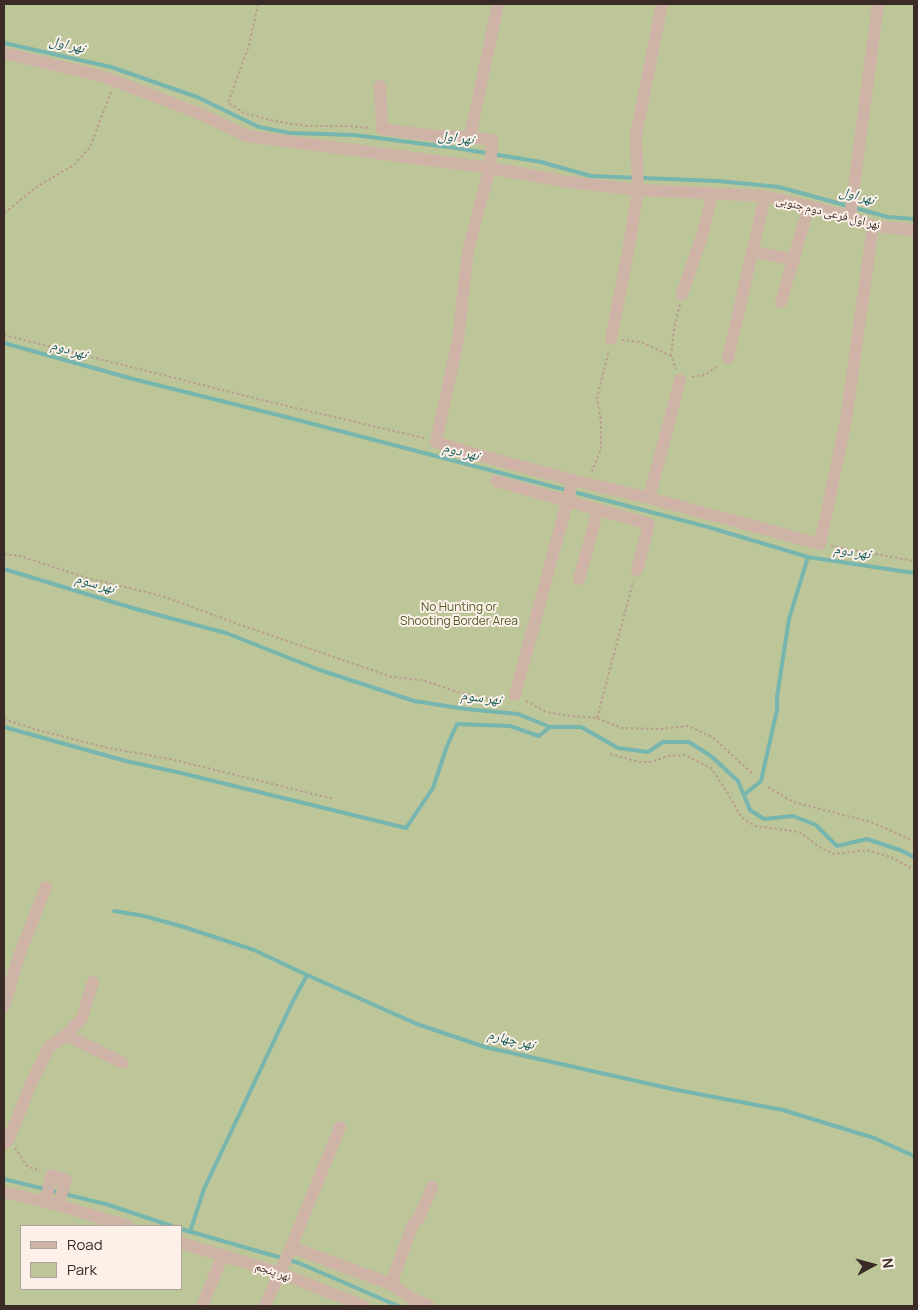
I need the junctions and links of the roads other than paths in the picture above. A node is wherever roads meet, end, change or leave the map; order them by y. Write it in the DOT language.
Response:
graph roads {
  1 [pos="498,4"];
  2 [pos="662,4"];
  3 [pos="878,4"];
  4 [pos="4,53"];
  5 [pos="380,86"];
  6 [pos="470,137"];
  7 [pos="490,165"];
  8 [pos="638,186"];
  9 [pos="712,195"];
  10 [pos="764,196"];
  11 [pos="809,206"];
  12 [pos="850,215"];
  13 [pos="873,226"];
  14 [pos="914,230"];
  15 [pos="752,251"];
  16 [pos="794,260"];
  17 [pos="682,294"];
  18 [pos="781,302"];
  19 [pos="611,339"];
  20 [pos="728,358"];
  21 [pos="680,380"];
  22 [pos="496,481"];
  23 [pos="570,492"];
  24 [pos="649,498"];
  25 [pos="598,510"];
  26 [pos="637,570"];
  27 [pos="579,579"];
  28 [pos="515,695"];
  29 [pos="46,887"];
  30 [pos="93,982"];
  31 [pos="4,1006"];
  32 [pos="66,1035"];
  33 [pos="123,1063"];
  34 [pos="340,1127"];
  35 [pos="6,1142"];
  36 [pos="432,1187"];
  37 [pos="48,1189"];
  38 [pos="4,1192"];
  39 [pos="59,1202"];
  40 [pos="125,1225"];
  41 [pos="182,1243"];
  42 [pos="289,1250"];
  43 [pos="223,1255"];
  44 [pos="281,1270"];
  45 [pos="391,1284"];
  46 [pos="342,1302"];
  47 [pos="202,1306"];
  48 [pos="264,1306"];
  49 [pos="364,1306"];
  50 [pos="429,1306"];
  1 -- 6 [label="street"];
  2 -- 8 [label="street"];
  3 -- 12 [label="street"];
  4 -- 7 [label="street, نهر اول فرعی دوم جنوبی"];
  5 -- 6 [label="street"];
  6 -- 7 [label="street"];
  7 -- 8 [label="street, نهر اول فرعی دوم جنوبی"];
  7 -- 23 [label="street"];
  8 -- 9 [label="street, نهر اول فرعی دوم جنوبی"];
  8 -- 19 [label="street"];
  9 -- 10 [label="street, نهر اول فرعی دوم جنوبی"];
  9 -- 17 [label="street"];
  10 -- 11 [label="street, نهر اول فرعی دوم جنوبی"];
  10 -- 15 [label="street"];
  11 -- 12 [label="street, نهر اول فرعی دوم جنوبی"];
  11 -- 16 [label="street"];
  12 -- 13 [label="street, نهر اول فرعی دوم جنوبی"];
  13 -- 14 [label="street, نهر اول فرعی دوم جنوبی"];
  13 -- 24 [label="street"];
  15 -- 16 [label="street"];
  15 -- 20 [label="street"];
  16 -- 18 [label="street"];
  21 -- 24 [label="street"];
  22 -- 23 [label="street"];
  23 -- 24 [label="street"];
  23 -- 25 [label="street"];
  23 -- 28 [label="street"];
  25 -- 26 [label="street"];
  25 -- 27 [label="street"];
  29 -- 31 [label="street"];
  30 -- 32 [label="street"];
  32 -- 33 [label="street"];
  32 -- 35 [label="street"];
  34 -- 42 [label="street"];
  36 -- 45 [label="street"];
  37 -- 38 [label="street"];
  37 -- 39 [label="street"];
  37 -- 39 [label="street"];
  39 -- 40 [label="street"];
  41 -- 43 [label="street, نهر پنجم"];
  42 -- 44 [label="street"];
  42 -- 45 [label="street"];
  43 -- 44 [label="street, نهر پنجم"];
  43 -- 47 [label="street"];
  44 -- 46 [label="street, نهر پنجم"];
  44 -- 48 [label="street"];
  45 -- 50 [label="street"];
  46 -- 49 [label="street, نهر پنجم"];
}
